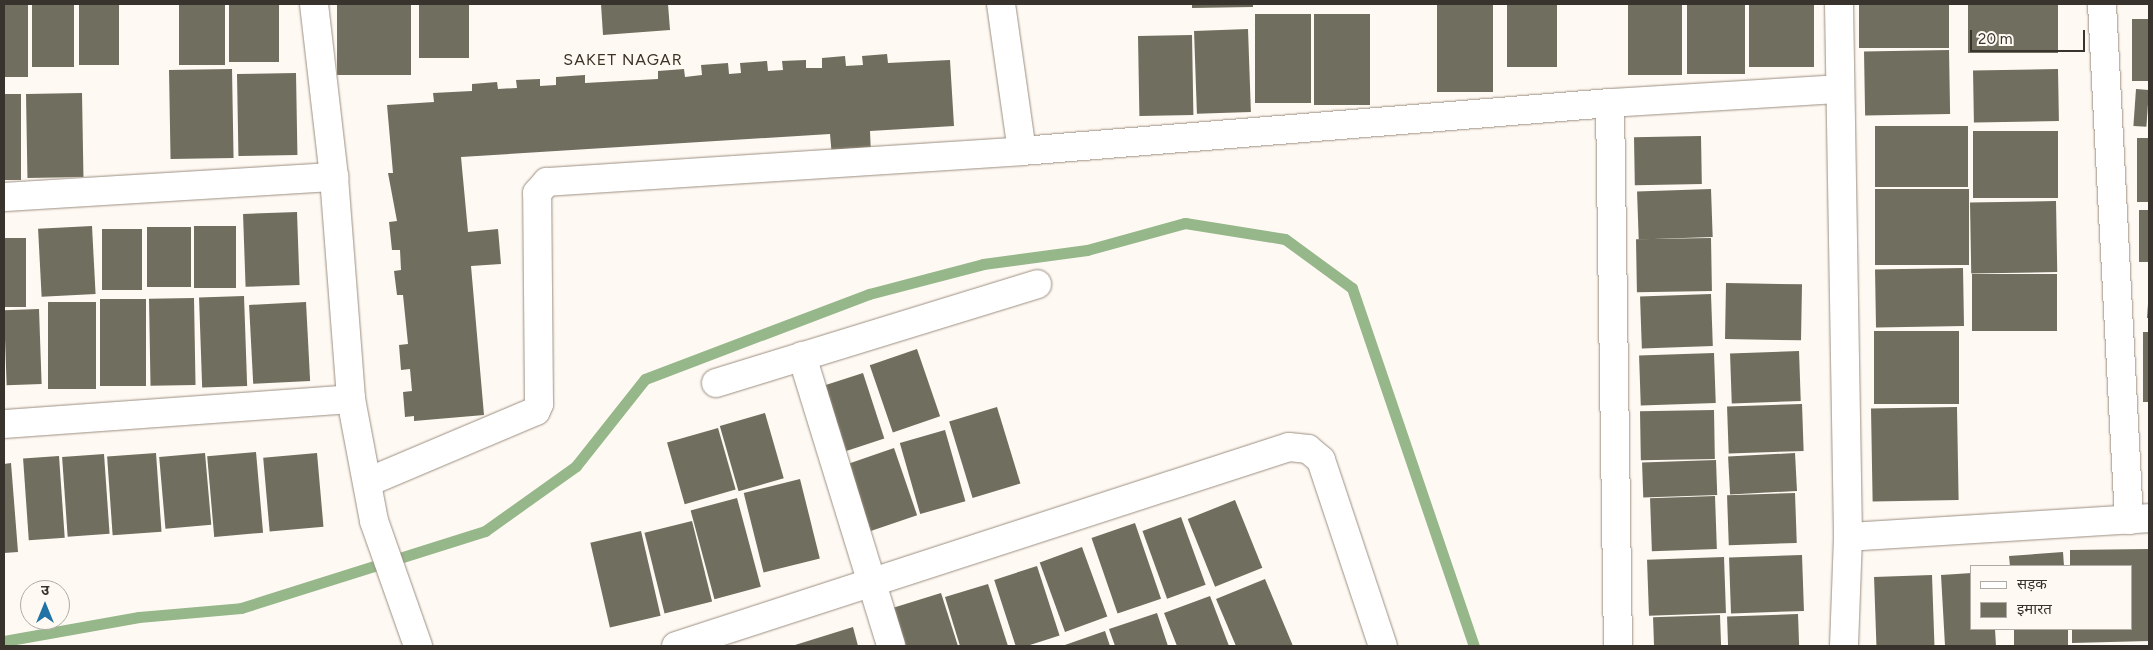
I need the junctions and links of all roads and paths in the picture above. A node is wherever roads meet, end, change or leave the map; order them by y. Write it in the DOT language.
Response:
graph roads {
  1 [pos="314,4"];
  2 [pos="1001,4"];
  3 [pos="1840,4"];
  4 [pos="2102,4"];
  5 [pos="1840,90"];
  6 [pos="1610,103"];
  7 [pos="1022,151"];
  8 [pos="334,177"];
  9 [pos="4,197"];
  10 [pos="1037,284"];
  11 [pos="802,356"];
  12 [pos="716,383"];
  13 [pos="351,399"];
  14 [pos="4,424"];
  15 [pos="368,482"];
  16 [pos="2139,519"];
  17 [pos="1848,537"];
  18 [pos="868,580"];
  19 [pos="418,646"];
  20 [pos="676,646"];
  21 [pos="891,646"];
  22 [pos="1383,646"];
  23 [pos="1618,646"];
  24 [pos="1844,646"];
  1 -- 8 [label="street"];
  2 -- 7 [label="street"];
  3 -- 5 [label="street"];
  4 -- 16 [label="street"];
  5 -- 6 [label="street"];
  5 -- 17 [label="street"];
  6 -- 7 [label="street"];
  6 -- 23 [label="street"];
  7 -- 15 [label="street"];
  8 -- 9 [label="street"];
  8 -- 13 [label="street"];
  10 -- 11 [label="street"];
  11 -- 12 [label="street"];
  11 -- 18 [label="street"];
  13 -- 14 [label="street"];
  13 -- 15 [label="street"];
  15 -- 19 [label="street"];
  16 -- 17 [label="street"];
  17 -- 24 [label="street"];
  18 -- 20 [label="street"];
  18 -- 21 [label="street"];
  18 -- 22 [label="street"];
}
